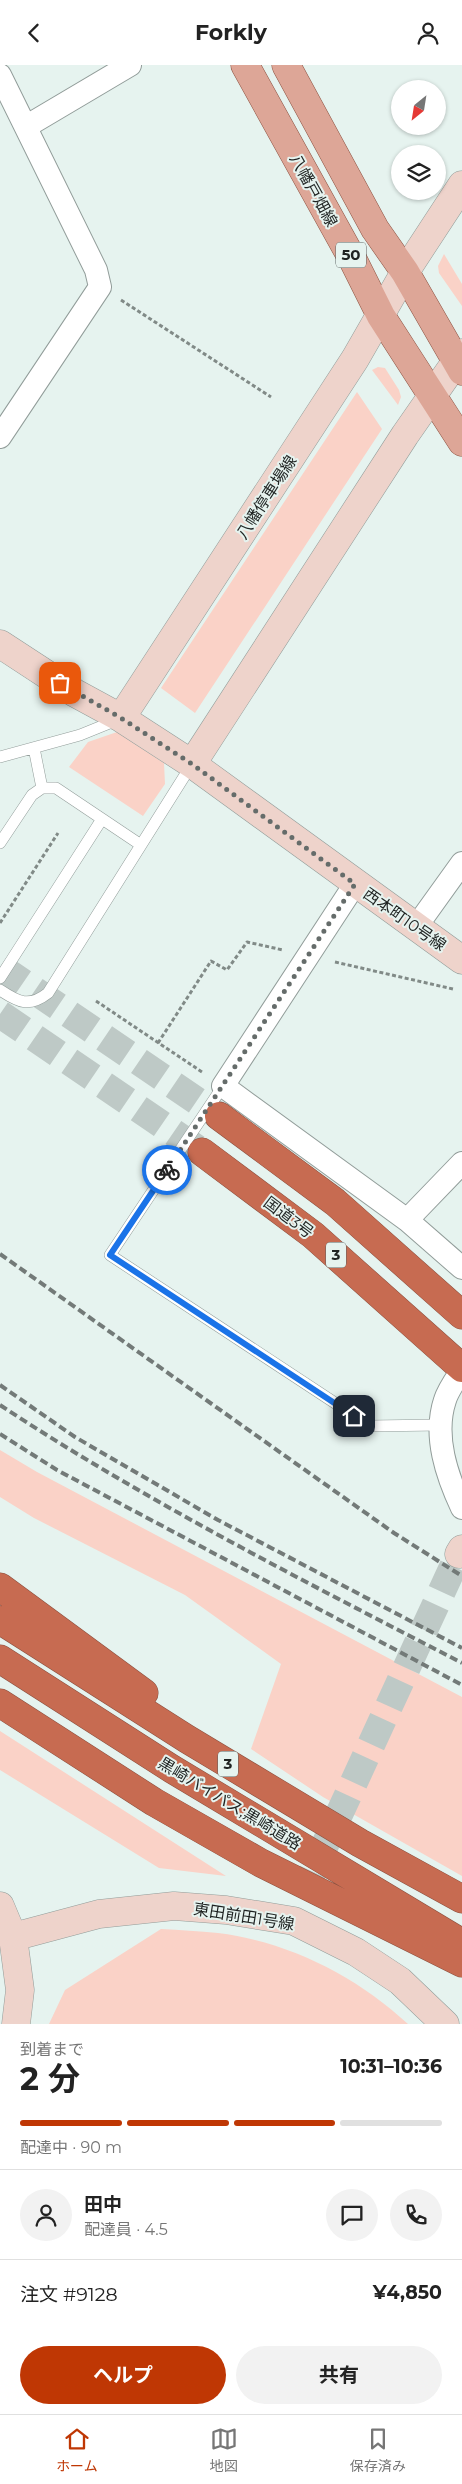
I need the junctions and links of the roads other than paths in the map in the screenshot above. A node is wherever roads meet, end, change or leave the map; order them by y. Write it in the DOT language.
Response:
graph roads {
  1 [pos="130,65"];
  2 [pos="245,65"];
  3 [pos="286,65"];
  4 [pos="0,75"];
  5 [pos="27,126"];
  6 [pos="462,185"];
  7 [pos="405,272"];
  8 [pos="381,316"];
  9 [pos="460,362"];
  10 [pos="434,396"];
  11 [pos="7,411"];
  12 [pos="0,437"];
  13 [pos="462,442"];
  14 [pos="0,644"];
  15 [pos="121,718"];
  16 [pos="34,748"];
  17 [pos="0,757"];
  18 [pos="192,764"];
  19 [pos="42,788"];
  20 [pos="102,819"];
  21 [pos="0,843"];
  22 [pos="141,845"];
  23 [pos="462,863"];
  24 [pos="355,884"];
  25 [pos="416,927"];
  26 [pos="462,960"];
  27 [pos="0,978"];
  28 [pos="0,990"];
  29 [pos="223,1086"];
  30 [pos="218,1117"];
  31 [pos="202,1153"];
  32 [pos="462,1163"];
  33 [pos="406,1220"];
  34 [pos="462,1267"];
  35 [pos="462,1315"];
  36 [pos="462,1369"];
  37 [pos="439,1425"];
  38 [pos="462,1508"];
  39 [pos="0,1587"];
  40 [pos="0,1620"];
  41 [pos="0,1659"];
  42 [pos="0,1703"];
  43 [pos="360,1843"];
  44 [pos="462,1899"];
  45 [pos="0,1907"];
  46 [pos="14,1937"];
  47 [pos="462,1943"];
  48 [pos="462,1963"];
  49 [pos="16,2024"];
  50 [pos="444,2024"];
  1 -- 5 [label="street"];
  2 -- 8 [label="main road, 八幡戸畑線 / 50"];
  3 -- 7 [label="main road, 50"];
  4 -- 5 [label="street"];
  5 -- 11 [label="street"];
  6 -- 7 [label="street, 八幡停車場線"];
  7 -- 8 [label="street, 八幡停車場線"];
  7 -- 9 [label="main road, 50"];
  8 -- 10 [label="main road, 八幡戸畑線 / 50"];
  8 -- 15 [label="street, 八幡停車場線"];
  9 -- 10 [label="street"];
  10 -- 13 [label="main road, 八幡戸畑線 / 50"];
  10 -- 18 [label="street"];
  11 -- 12 [label="street"];
  14 -- 15 [label="street, 西本町10号線"];
  15 -- 16 [label="lane"];
  15 -- 18 [label="street, 西本町10号線"];
  16 -- 17 [label="lane"];
  16 -- 19 [label="lane"];
  18 -- 22 [label="lane"];
  18 -- 24 [label="street, 西本町10号線"];
  19 -- 20 [label="lane"];
  19 -- 21 [label="lane"];
  20 -- 22 [label="lane"];
  20 -- 27 [label="lane"];
  22 -- 28 [label="lane"];
  23 -- 25 [label="street"];
  24 -- 25 [label="street, 西本町10号線"];
  24 -- 29 [label="street"];
  25 -- 26 [label="street, 西本町10号線"];
  29 -- 33 [label="street"];
  29 -- 37 [label="lane"];
  30 -- 35 [label="highway, 3"];
  31 -- 36 [label="highway, 国道3号 / 3"];
  32 -- 33 [label="street"];
  33 -- 34 [label="street"];
  36 -- 37 [label="street"];
  37 -- 38 [label="street"];
  39 -- 43 [label="highway"];
  40 -- 43 [label="highway, 黒崎バイパス;黒崎道路 / 3"];
  41 -- 47 [label="highway, 黒崎バイパス;黒崎道路 / 3"];
  42 -- 48 [label="highway"];
  43 -- 44 [label="highway, 黒崎バイパス;黒崎道路 / 3"];
  45 -- 46 [label="street"];
  46 -- 49 [label="street"];
  46 -- 50 [label="street, 東田前田1号線"];
}
